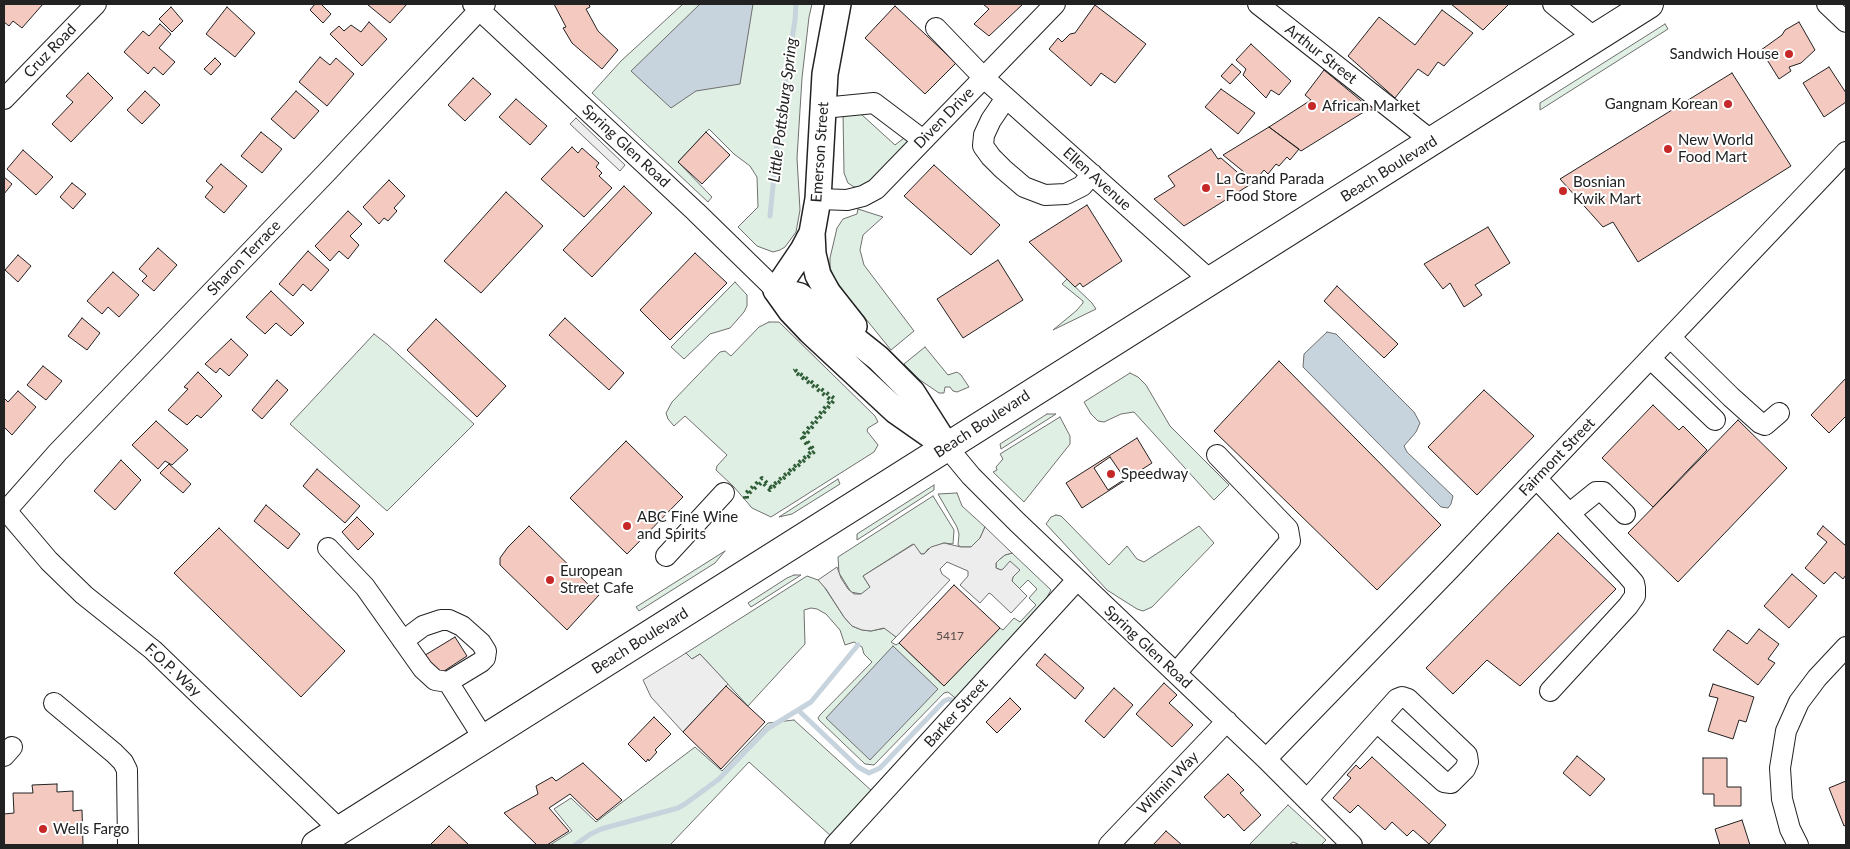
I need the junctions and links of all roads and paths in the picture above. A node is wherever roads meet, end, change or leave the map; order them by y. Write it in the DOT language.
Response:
graph roads {
  1 [pos="96,4"];
  2 [pos="838,4"];
  3 [pos="1055,4"];
  4 [pos="1258,4"];
  5 [pos="1553,4"];
  6 [pos="1649,4"];
  7 [pos="1827,4"];
  8 [pos="479,6"];
  9 [pos="1846,22"];
  10 [pos="936,28"];
  11 [pos="1595,38"];
  12 [pos="984,78"];
  13 [pos="1006,98"];
  14 [pos="4,99"];
  15 [pos="823,108"];
  16 [pos="923,140"];
  17 [pos="1432,141"];
  18 [pos="1846,152"];
  19 [pos="1092,174"];
  20 [pos="818,199"];
  21 [pos="812,232"];
  22 [pos="1211,280"];
  23 [pos="776,290"];
  24 [pos="1671,338"];
  25 [pos="878,358"];
  26 [pos="1651,359"];
  27 [pos="1780,413"];
  28 [pos="1714,420"];
  29 [pos="947,447"];
  30 [pos="1217,455"];
  31 [pos="1536,478"];
  32 [pos="724,493"];
  33 [pos="4,511"];
  34 [pos="1570,513"];
  35 [pos="1625,514"];
  36 [pos="328,548"];
  37 [pos="666,556"];
  38 [pos="1077,580"];
  39 [pos="403,641"];
  40 [pos="1846,647"];
  41 [pos="1176,673"];
  42 [pos="448,682"];
  43 [pos="1550,691"];
  44 [pos="54,703"];
  45 [pos="1227,721"];
  46 [pos="1377,722"];
  47 [pos="484,739"];
  48 [pos="1266,759"];
  49 [pos="1307,800"];
  50 [pos="340,830"];
  51 [pos="128,845"];
  52 [pos="316,845"];
  53 [pos="835,845"];
  54 [pos="1109,845"];
  55 [pos="1352,845"];
  56 [pos="1798,845"];
  1 -- 14 [label="street, Cruz Road"];
  2 -- 15 [label="main road, Emerson Street"];
  3 -- 12 [label="street, Diven Drive"];
  4 -- 17 [label="street, Arthur Street"];
  5 -- 11 [label="street"];
  6 -- 11 [label="highway, Beach Boulevard"];
  7 -- 9 [label="street"];
  8 -- 23 [label="street, Spring Glen Road"];
  8 -- 33 [label="street, Sharon Terrace"];
  10 -- 12 [label="street, Ellen Avenue"];
  11 -- 17 [label="highway, Beach Boulevard"];
  12 -- 13 [label="street, Ellen Avenue"];
  12 -- 16 [label="street, Diven Drive"];
  13 -- 19 [label="street, Ellen Avenue"];
  13 -- 19 [label="street"];
  15 -- 16 [label="street"];
  15 -- 20 [label="main road, Emerson Street"];
  16 -- 20 [label="street, Diven Drive"];
  17 -- 22 [label="highway, Beach Boulevard"];
  18 -- 24 [label="street, Fairmont Street"];
  19 -- 22 [label="street, Ellen Avenue"];
  20 -- 21 [label="main road, Emerson Street"];
  21 -- 23 [label="main road, Emerson Street"];
  21 -- 25 [label="main road"];
  22 -- 29 [label="highway, Beach Boulevard"];
  23 -- 25 [label="main road, Spring Glen Road"];
  23 -- 29 [label="main road, Spring Glen Road"];
  24 -- 26 [label="street, Fairmont Street"];
  24 -- 27 [label="street"];
  25 -- 29 [label="main road, Spring Glen Road"];
  26 -- 28 [label="street"];
  26 -- 31 [label="street, Fairmont Street"];
  29 -- 38 [label="street, Spring Glen Road"];
  29 -- 47 [label="highway, Beach Boulevard"];
  30 -- 41 [label="street"];
  31 -- 34 [label="street"];
  31 -- 48 [label="street, Fairmont Street"];
  32 -- 37 [label="street"];
  33 -- 50 [label="street, F.O.P. Way"];
  34 -- 35 [label="street"];
  34 -- 43 [label="street"];
  36 -- 39 [label="street"];
  38 -- 41 [label="street, Spring Glen Road"];
  38 -- 53 [label="street, Barker Street"];
  39 -- 42 [label="street"];
  39 -- 42 [label="street"];
  40 -- 56 [label="street"];
  41 -- 45 [label="street, Spring Glen Road"];
  42 -- 47 [label="street"];
  44 -- 51 [label="street"];
  45 -- 48 [label="street, Spring Glen Road"];
  45 -- 54 [label="street, Wilmin Way"];
  46 -- 46 [label="street"];
  46 -- 49 [label="street"];
  47 -- 50 [label="highway, Beach Boulevard"];
  48 -- 49 [label="street, Spring Glen Road"];
  49 -- 55 [label="street, Spring Glen Road"];
  50 -- 52 [label="highway, Beach Boulevard"];
}
